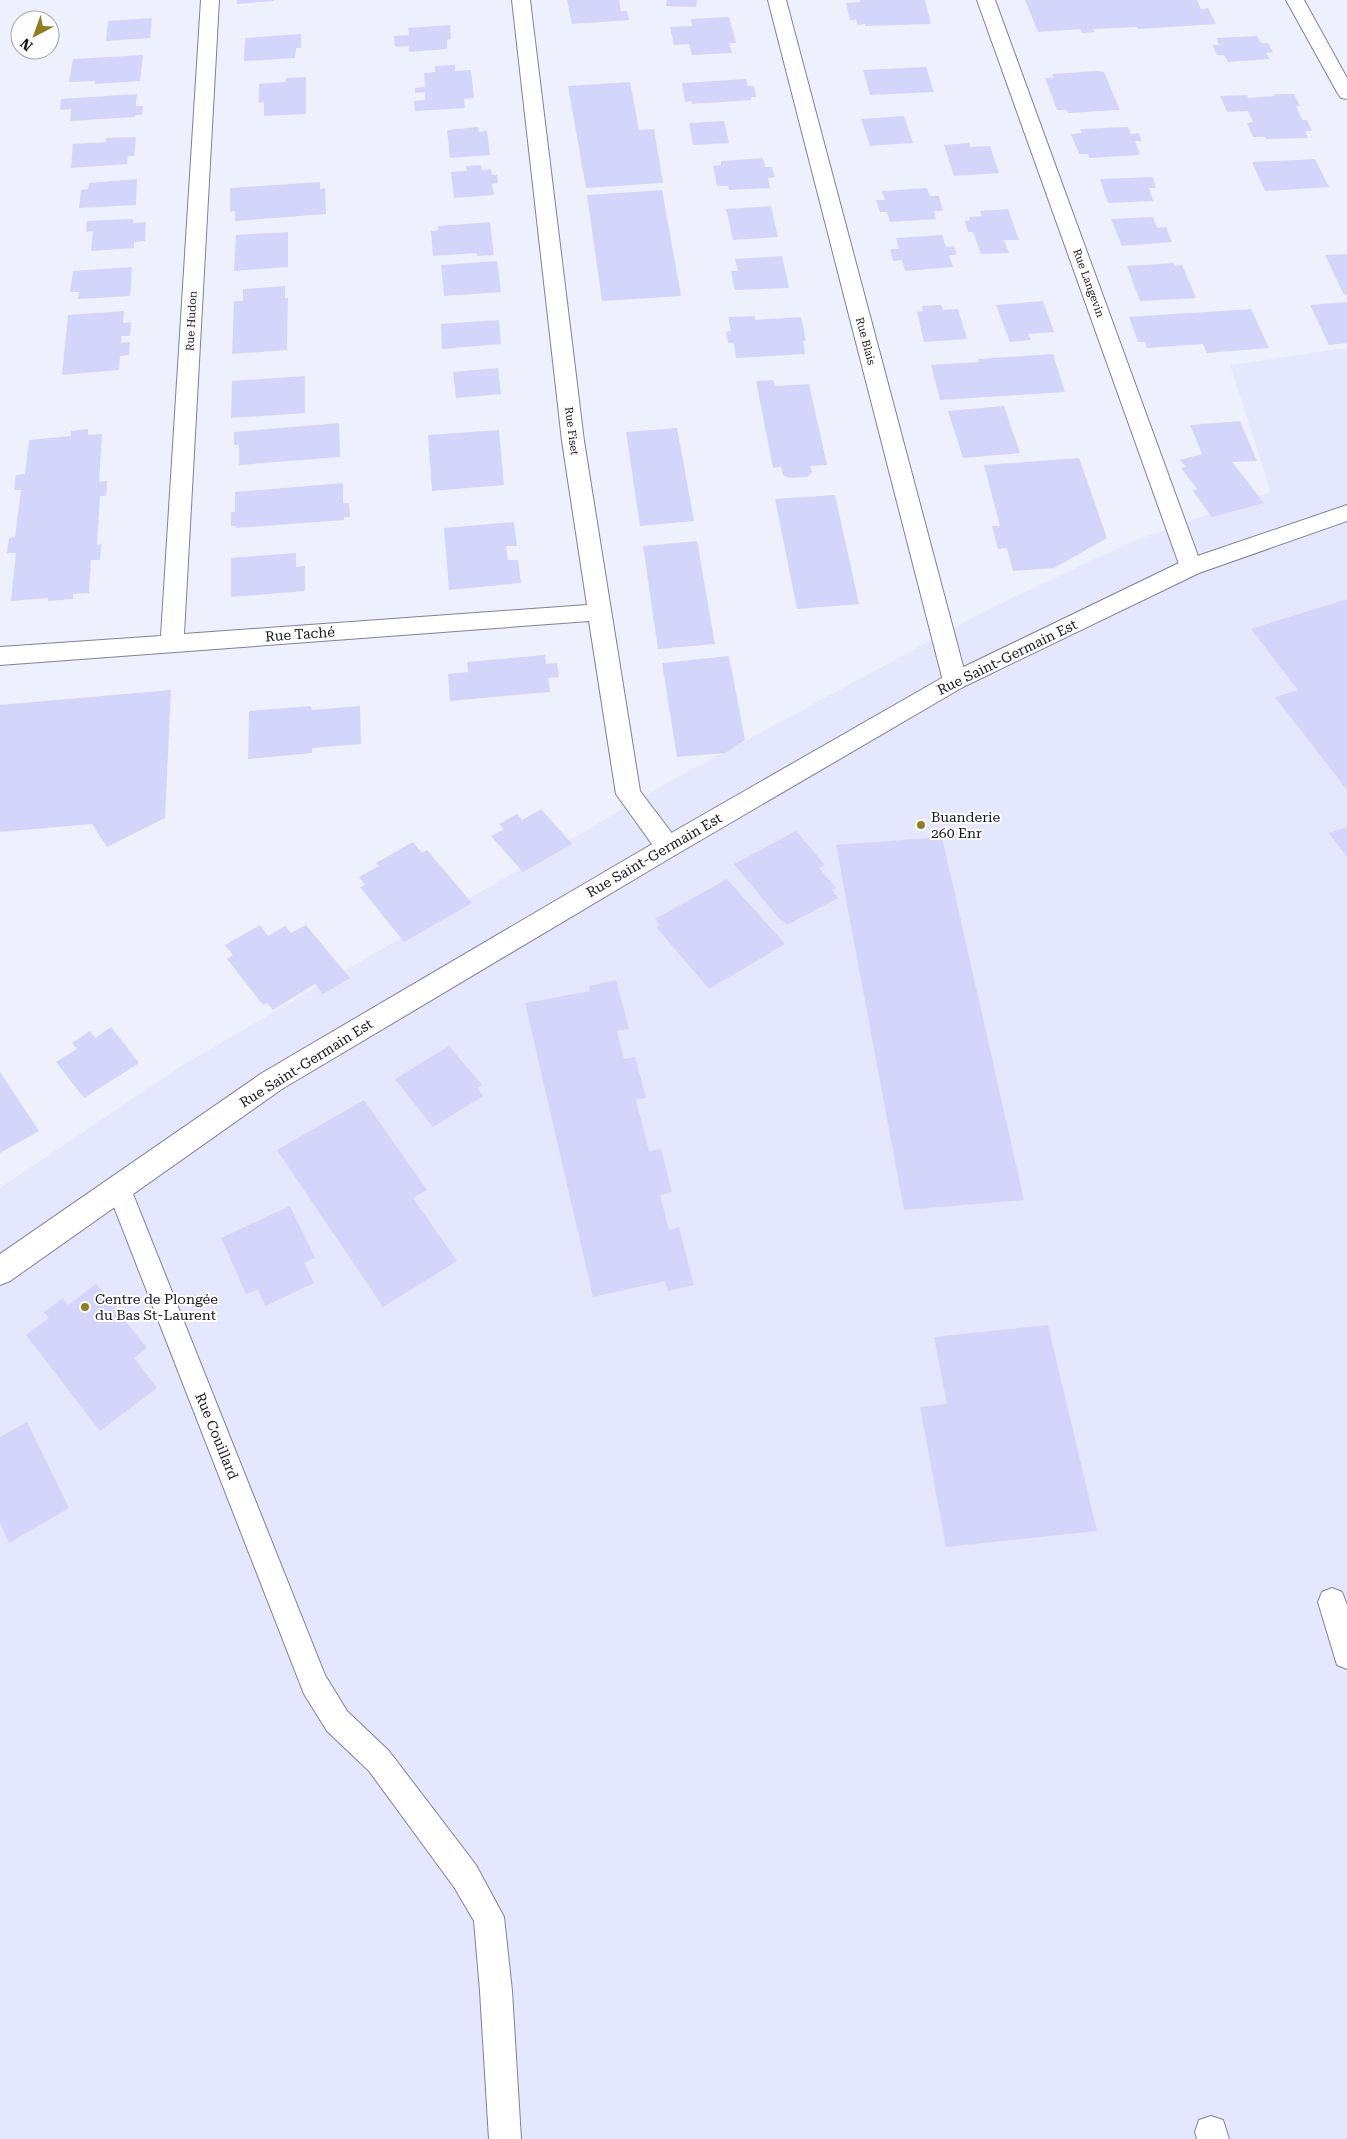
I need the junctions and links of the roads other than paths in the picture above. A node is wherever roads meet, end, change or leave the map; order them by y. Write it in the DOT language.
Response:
graph roads {
  1 [pos="210,0"];
  2 [pos="521,0"];
  3 [pos="777,0"];
  4 [pos="986,0"];
  5 [pos="1295,0"];
  6 [pos="1347,94"];
  7 [pos="1347,513"];
  8 [pos="1192,567"];
  9 [pos="600,612"];
  10 [pos="172,643"];
  11 [pos="0,656"];
  12 [pos="955,681"];
  13 [pos="668,847"];
  14 [pos="119,1189"];
  15 [pos="0,1271"];
  16 [pos="1332,1602"];
  17 [pos="1347,1655"];
  18 [pos="505,2139"];
  1 -- 10 [label="street, Rue Hudon"];
  2 -- 9 [label="street, Rue Fiset"];
  3 -- 12 [label="street, Rue Blais"];
  4 -- 8 [label="street, Rue Langevin"];
  5 -- 6 [label="street"];
  7 -- 8 [label="street, Rue Saint-Germain Est"];
  8 -- 12 [label="street, Rue Saint-Germain Est"];
  9 -- 10 [label="street, Rue Taché"];
  9 -- 13 [label="street, Rue Fiset"];
  10 -- 11 [label="street, Rue Taché"];
  12 -- 13 [label="street, Rue Saint-Germain Est"];
  13 -- 14 [label="street, Rue Saint-Germain Est"];
  14 -- 15 [label="street, Rue Saint-Germain Est"];
  14 -- 18 [label="lane, Rue Couillard"];
  16 -- 17 [label="lane"];
}
